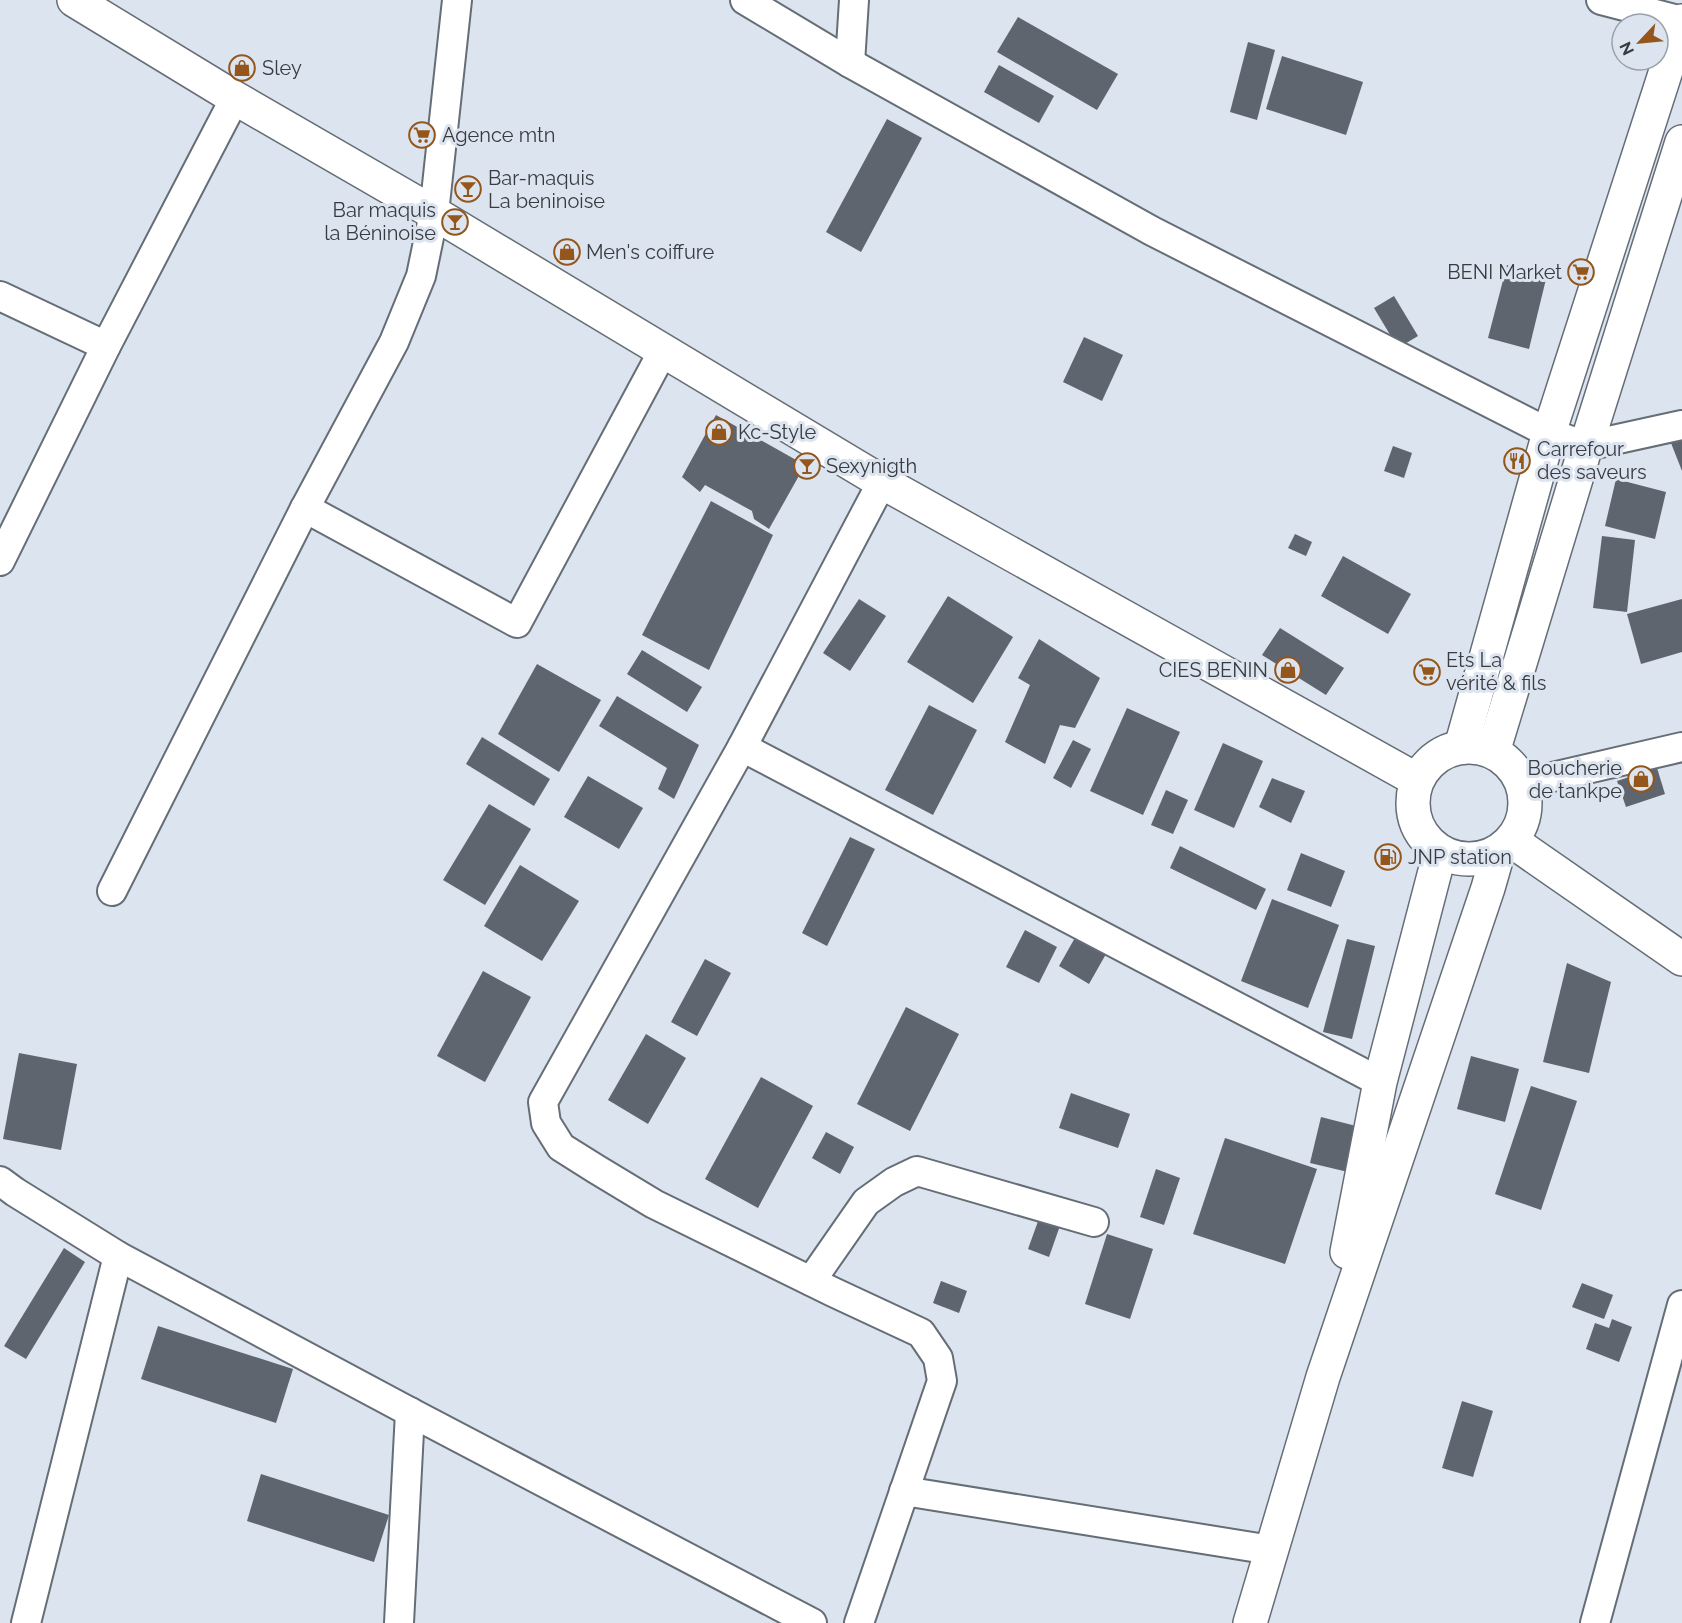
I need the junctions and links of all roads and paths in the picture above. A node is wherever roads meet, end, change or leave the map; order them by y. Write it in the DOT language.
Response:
graph roads {
  1 [pos="75,0"];
  2 [pos="457,0"];
  3 [pos="745,0"];
  4 [pos="854,0"];
  5 [pos="1601,0"];
  6 [pos="1682,21"];
  7 [pos="850,63"];
  8 [pos="236,98"];
  9 [pos="1682,142"];
  10 [pos="434,213"];
  11 [pos="0,296"];
  12 [pos="106,346"];
  13 [pos="663,351"];
  14 [pos="1682,425"];
  15 [pos="1550,433"];
  16 [pos="1586,446"];
  17 [pos="882,482"];
  18 [pos="305,508"];
  19 [pos="0,561"];
  20 [pos="742,747"];
  21 [pos="1461,747"];
  22 [pos="1682,747"];
  23 [pos="1493,752"];
  24 [pos="1417,780"];
  25 [pos="1522,784"];
  26 [pos="1505,847"];
  27 [pos="1440,852"];
  28 [pos="112,891"];
  29 [pos="1682,959"];
  30 [pos="1380,1082"];
  31 [pos="0,1181"];
  32 [pos="1094,1222"];
  33 [pos="118,1256"];
  34 [pos="811,1281"];
  35 [pos="1682,1305"];
  36 [pos="1323,1377"];
  37 [pos="410,1412"];
  38 [pos="904,1491"];
  39 [pos="1271,1550"];
  40 [pos="26,1623"];
  41 [pos="399,1623"];
  42 [pos="812,1623"];
  43 [pos="858,1623"];
  44 [pos="1250,1623"];
  45 [pos="1595,1623"];
  1 -- 8 [label="main road"];
  2 -- 10 [label="street"];
  3 -- 7 [label="street"];
  4 -- 7 [label="street"];
  5 -- 6 [label="street"];
  6 -- 15 [label="main road"];
  7 -- 15 [label="street"];
  8 -- 10 [label="main road"];
  8 -- 12 [label="street"];
  9 -- 16 [label="main road"];
  10 -- 13 [label="main road"];
  10 -- 18 [label="street"];
  11 -- 12 [label="street"];
  12 -- 19 [label="street"];
  13 -- 17 [label="main road"];
  13 -- 18 [label="street"];
  14 -- 16 [label="street"];
  15 -- 16 [label="street"];
  15 -- 21 [label="main road"];
  16 -- 23 [label="main road"];
  17 -- 20 [label="street"];
  17 -- 24 [label="main road"];
  18 -- 28 [label="street"];
  20 -- 30 [label="street"];
  20 -- 34 [label="street"];
  21 -- 23 [label="main road"];
  21 -- 24 [label="main road"];
  22 -- 25 [label="street"];
  23 -- 25 [label="main road"];
  24 -- 27 [label="main road"];
  25 -- 26 [label="main road"];
  26 -- 27 [label="main road"];
  26 -- 29 [label="main road"];
  26 -- 36 [label="main road"];
  27 -- 30 [label="main road"];
  30 -- 36 [label="main road"];
  31 -- 33 [label="street"];
  32 -- 34 [label="street"];
  33 -- 37 [label="street"];
  33 -- 40 [label="street"];
  34 -- 38 [label="street"];
  35 -- 45 [label="street"];
  36 -- 39 [label="main road"];
  37 -- 41 [label="street"];
  37 -- 42 [label="street"];
  38 -- 39 [label="street"];
  38 -- 43 [label="street"];
  39 -- 44 [label="main road"];
}
